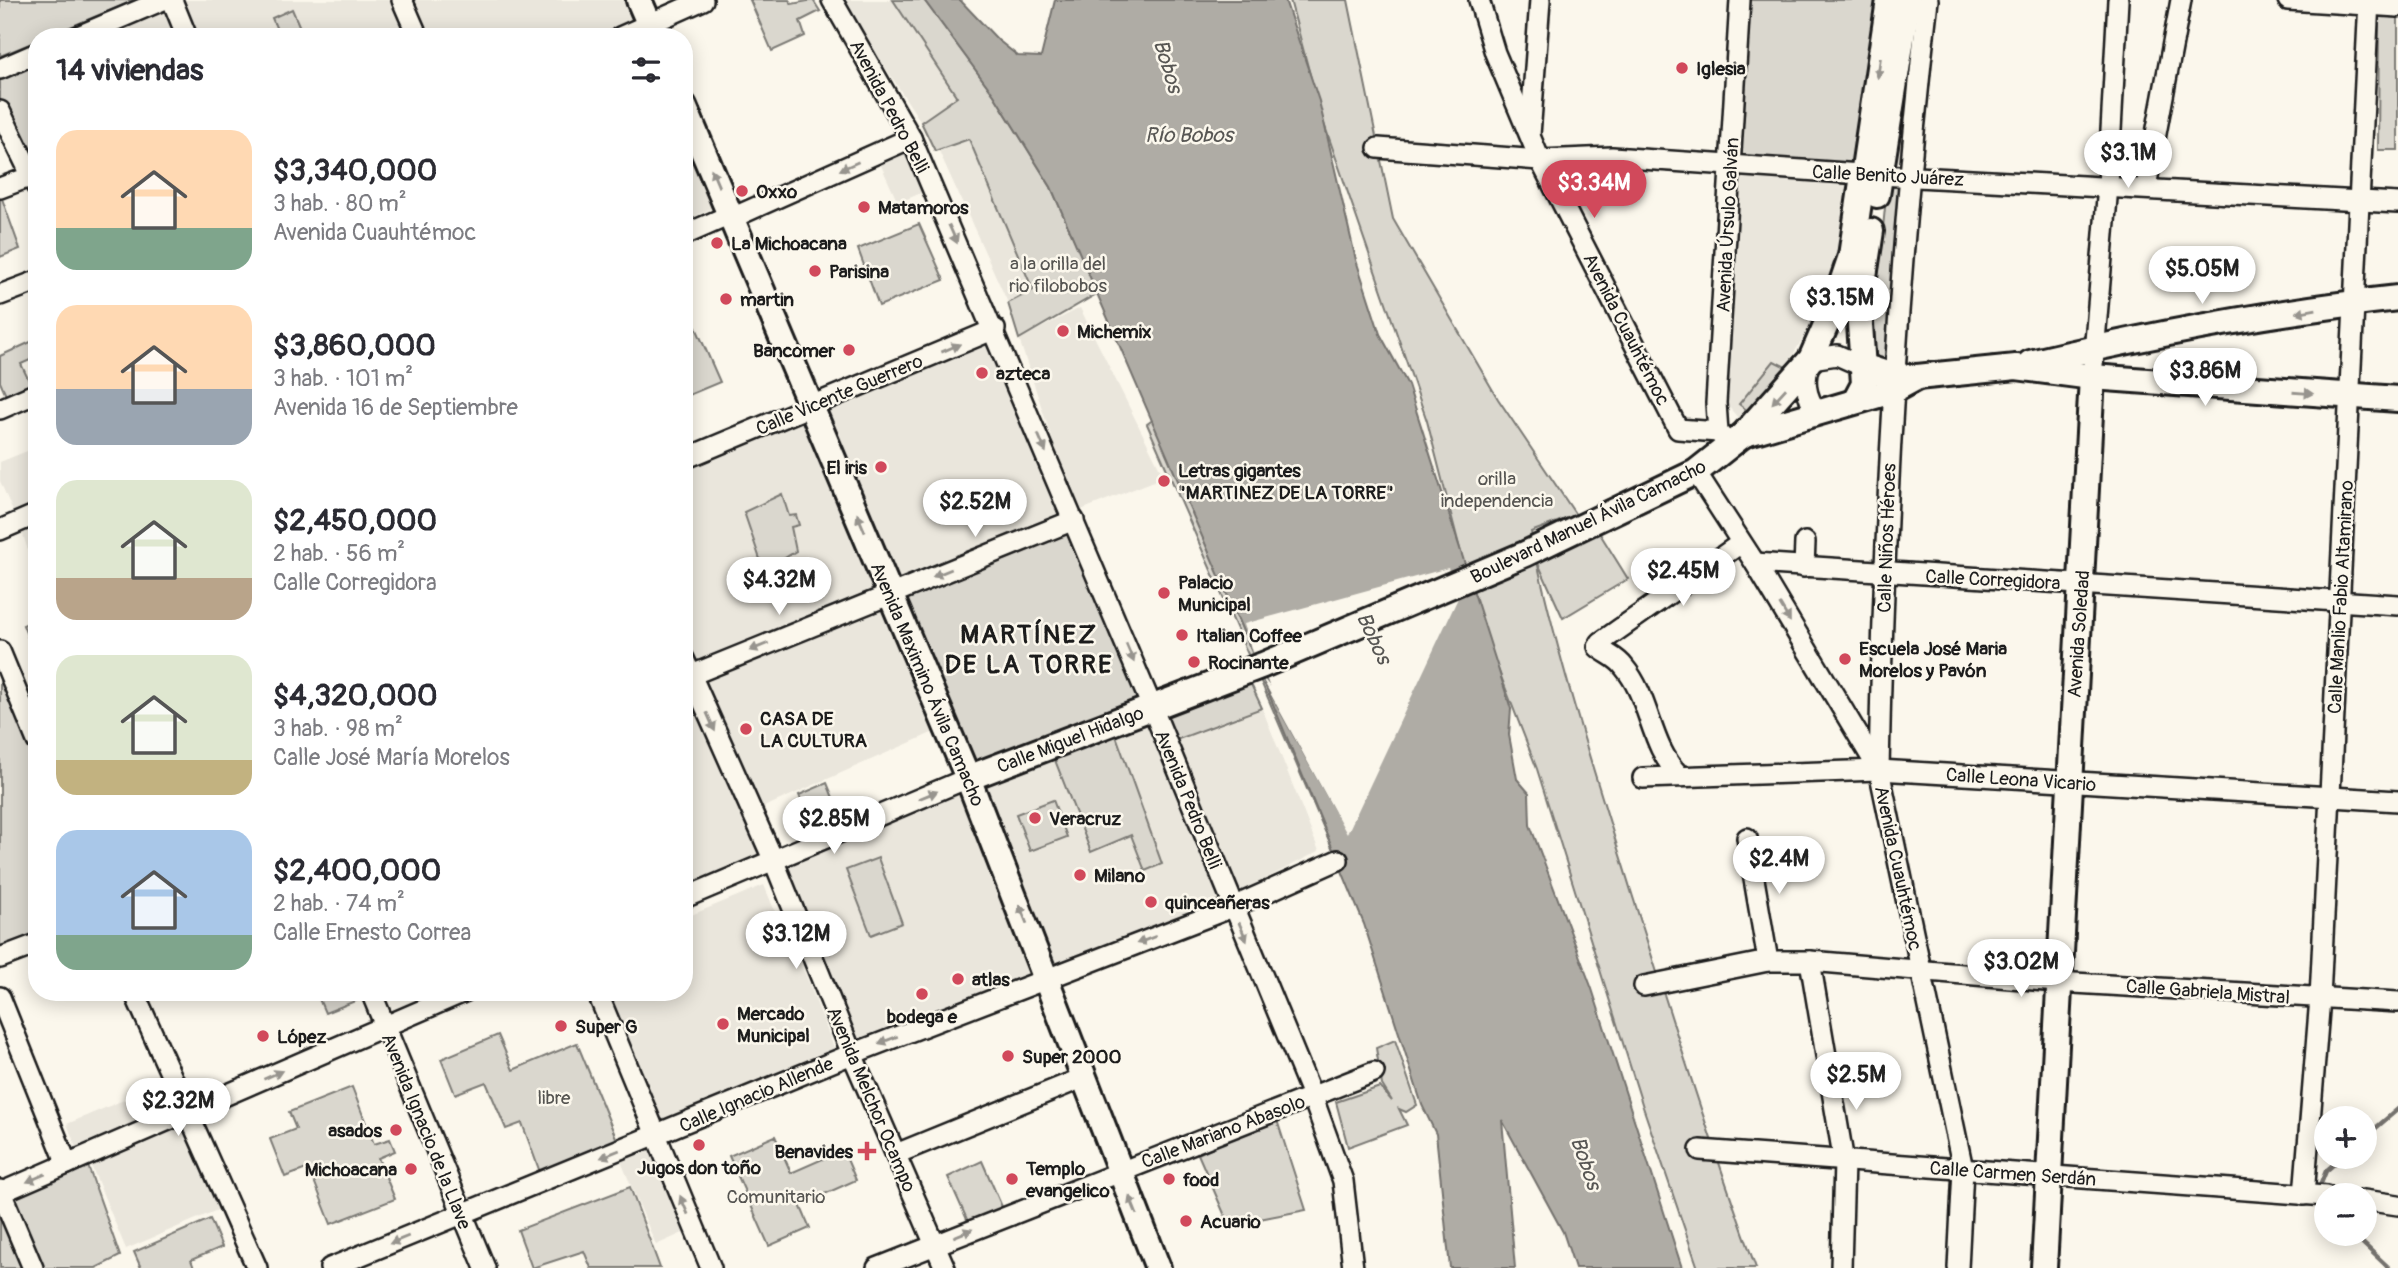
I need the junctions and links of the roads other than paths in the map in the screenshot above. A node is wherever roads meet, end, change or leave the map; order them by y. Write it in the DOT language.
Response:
graph roads {
  1 [pos="163,0"];
  2 [pos="172,0"];
  3 [pos="402,0"];
  4 [pos="639,0"];
  5 [pos="703,0"];
  6 [pos="832,0"];
  7 [pos="1479,0"];
  8 [pos="1541,0"];
  9 [pos="1740,0"];
  10 [pos="1889,0"];
  11 [pos="1908,0"];
  12 [pos="1928,0"];
  13 [pos="2118,0"];
  14 [pos="2181,0"];
  15 [pos="2288,0"];
  16 [pos="2369,3"];
  17 [pos="2398,7"];
  18 [pos="97,28"];
  19 [pos="183,28"];
  20 [pos="414,28"];
  21 [pos="651,28"];
  22 [pos="655,28"];
  23 [pos="28,57"];
  24 [pos="0,69"];
  25 [pos="0,111"];
  26 [pos="693,127"];
  27 [pos="1529,136"];
  28 [pos="911,138"];
  29 [pos="1378,148"];
  30 [pos="1540,160"];
  31 [pos="1730,166"];
  32 [pos="28,169"];
  33 [pos="1872,175"];
  34 [pos="1908,176"];
  35 [pos="28,183"];
  36 [pos="2108,186"];
  37 [pos="2146,187"];
  38 [pos="0,188"];
  39 [pos="2359,201"];
  40 [pos="2398,203"];
  41 [pos="730,215"];
  42 [pos="693,231"];
  43 [pos="28,284"];
  44 [pos="0,295"];
  45 [pos="2398,298"];
  46 [pos="2353,303"];
  47 [pos="995,329"];
  48 [pos="2093,348"];
  49 [pos="1811,359"];
  50 [pos="1862,366"];
  51 [pos="2016,367"];
  52 [pos="2092,377"];
  53 [pos="1901,381"];
  54 [pos="2348,396"];
  55 [pos="28,397"];
  56 [pos="2398,399"];
  57 [pos="1855,401"];
  58 [pos="811,406"];
  59 [pos="0,409"];
  60 [pos="1817,412"];
  61 [pos="1731,437"];
  62 [pos="693,454"];
  63 [pos="1696,472"];
  64 [pos="28,518"];
  65 [pos="1074,520"];
  66 [pos="0,530"];
  67 [pos="1805,542"];
  68 [pos="1741,543"];
  69 [pos="1755,563"];
  70 [pos="1804,567"];
  71 [pos="1885,573"];
  72 [pos="2082,584"];
  73 [pos="890,594"];
  74 [pos="2340,602"];
  75 [pos="2398,605"];
  76 [pos="0,651"];
  77 [pos="1263,665"];
  78 [pos="693,668"];
  79 [pos="693,686"];
  80 [pos="1152,707"];
  81 [pos="28,716"];
  82 [pos="1879,770"];
  83 [pos="1679,775"];
  84 [pos="968,778"];
  85 [pos="1643,778"];
  86 [pos="2069,782"];
  87 [pos="2330,797"];
  88 [pos="2398,801"];
  89 [pos="1747,838"];
  90 [pos="773,859"];
  91 [pos="1338,860"];
  92 [pos="693,894"];
  93 [pos="1233,907"];
  94 [pos="28,947"];
  95 [pos="0,958"];
  96 [pos="1768,961"];
  97 [pos="1810,961"];
  98 [pos="1920,970"];
  99 [pos="1048,978"];
  100 [pos="2057,982"];
  101 [pos="1644,986"];
  102 [pos="0,997"];
  103 [pos="2320,998"];
  104 [pos="138,1001"];
  105 [pos="374,1001"];
  106 [pos="443,1001"];
  107 [pos="601,1001"];
  108 [pos="2398,1002"];
  109 [pos="384,1026"];
  110 [pos="852,1054"];
  111 [pos="1374,1072"];
  112 [pos="1082,1074"];
  113 [pos="1312,1098"];
  114 [pos="188,1112"];
  115 [pos="655,1136"];
  116 [pos="1700,1150"];
  117 [pos="895,1154"];
  118 [pos="1844,1162"];
  119 [pos="67,1164"];
  120 [pos="1962,1169"];
  121 [pos="1120,1171"];
  122 [pos="2050,1177"];
  123 [pos="0,1192"];
  124 [pos="2304,1195"];
  125 [pos="2314,1195"];
  126 [pos="2377,1202"];
  127 [pos="2398,1205"];
  128 [pos="461,1215"];
  129 [pos="935,1244"];
  130 [pos="33,1268"];
  131 [pos="257,1268"];
  132 [pos="330,1268"];
  133 [pos="485,1268"];
  134 [pos="711,1268"];
  135 [pos="877,1268"];
  136 [pos="945,1268"];
  137 [pos="1158,1268"];
  138 [pos="1353,1268"];
  139 [pos="1841,1268"];
  140 [pos="1958,1268"];
  141 [pos="2044,1268"];
  1 -- 18 [label="street"];
  2 -- 19 [label="street"];
  3 -- 20 [label="street"];
  4 -- 21 [label="main road"];
  5 -- 22 [label="street"];
  6 -- 28 [label="street, Avenida Pedro Belli"];
  7 -- 27 [label="street, Avenida Cuauhtémoc"];
  8 -- 27 [label="street"];
  9 -- 31 [label="street, Avenida Úrsulo Galván"];
  10 -- 33 [label="main road, Boulevard Manuel Ávila Camacho, one-way"];
  11 -- 33 [label="main road, Boulevard Manuel Ávila Camacho"];
  12 -- 34 [label="street, Calle Niños Héroes"];
  13 -- 36 [label="street, Avenida Soledad"];
  14 -- 37 [label="street"];
  15 -- 16 [label="street"];
  16 -- 17 [label="street"];
  16 -- 39 [label="street, Calle Manlio Fabio Altamirano"];
  23 -- 24 [label="street"];
  25 -- 32 [label="street"];
  41 -- 26 [label="main road, Avenida Maximino Ávila Camacho, one-way"];
  27 -- 30 [label="street, Avenida Cuauhtémoc"];
  28 -- 41 [label="street, one-way"];
  28 -- 47 [label="street, Avenida Pedro Belli, one-way"];
  29 -- 30 [label="street, Calle Benito Juárez"];
  30 -- 31 [label="street, Calle Benito Juárez"];
  30 -- 61 [label="street, Avenida Cuauhtémoc"];
  31 -- 33 [label="street, Calle Benito Juárez"];
  31 -- 61 [label="street, Avenida Úrsulo Galván"];
  33 -- 34 [label="street, Calle Benito Juárez"];
  33 -- 49 [label="main road, Boulevard Manuel Ávila Camacho"];
  33 -- 50 [label="main road, Boulevard Manuel Ávila Camacho"];
  34 -- 36 [label="street, Calle Benito Juárez"];
  34 -- 53 [label="street, Calle Niños Héroes"];
  35 -- 38 [label="street"];
  36 -- 37 [label="street, Calle Benito Juárez"];
  36 -- 48 [label="street, Avenida Soledad"];
  37 -- 39 [label="street, Calle Benito Juárez"];
  39 -- 40 [label="street, Calle Benito Juárez"];
  39 -- 46 [label="street, Calle Manlio Fabio Altamirano"];
  41 -- 42 [label="street"];
  41 -- 58 [label="main road, Avenida Maximino Ávila Camacho"];
  43 -- 44 [label="street"];
  45 -- 46 [label="main road"];
  46 -- 48 [label="main road, one-way"];
  46 -- 54 [label="street, Calle Manlio Fabio Altamirano"];
  58 -- 47 [label="street, Calle Vicente Guerrero, one-way"];
  47 -- 65 [label="street, Avenida Pedro Belli, one-way"];
  48 -- 51 [label="main road"];
  48 -- 52 [label="street, Avenida Soledad"];
  49 -- 50 [label="street"];
  49 -- 60 [label="street"];
  49 -- 61 [label="main road, Boulevard Manuel Ávila Camacho, one-way"];
  50 -- 53 [label="main road"];
  50 -- 57 [label="main road, Boulevard Manuel Ávila Camacho"];
  51 -- 52 [label="main road"];
  51 -- 53 [label="main road"];
  52 -- 54 [label="main road, one-way"];
  52 -- 72 [label="main road, Avenida Soledad"];
  53 -- 57 [label="main road"];
  53 -- 71 [label="street, Calle Niños Héroes"];
  54 -- 56 [label="main road"];
  54 -- 74 [label="street, Calle Manlio Fabio Altamirano"];
  55 -- 59 [label="street"];
  57 -- 60 [label="main road"];
  58 -- 62 [label="street, Calle Vicente Guerrero"];
  73 -- 58 [label="main road, Avenida Maximino Ávila Camacho, one-way"];
  60 -- 61 [label="main road"];
  61 -- 63 [label="main road, Boulevard Manuel Ávila Camacho"];
  63 -- 68 [label="street, Avenida Cuauhtémoc"];
  63 -- 77 [label="main road, Boulevard Manuel Ávila Camacho"];
  64 -- 66 [label="street"];
  65 -- 73 [label="street, one-way"];
  65 -- 80 [label="street, Avenida Pedro Belli, one-way"];
  67 -- 70 [label="street"];
  68 -- 69 [label="street, Avenida Cuauhtémoc"];
  68 -- 83 [label="street"];
  69 -- 70 [label="street, Calle Corregidora"];
  69 -- 82 [label="street, Avenida Cuauhtémoc, one-way"];
  70 -- 71 [label="street, Calle Corregidora"];
  71 -- 72 [label="street, Calle Corregidora"];
  71 -- 82 [label="street, Calle Niños Héroes"];
  72 -- 74 [label="street, Calle Corregidora"];
  72 -- 86 [label="main road, Avenida Soledad"];
  73 -- 78 [label="street, one-way"];
  73 -- 84 [label="main road, Avenida Maximino Ávila Camacho"];
  74 -- 75 [label="street, Calle Corregidora"];
  74 -- 87 [label="street, Calle Manlio Fabio Altamirano"];
  76 -- 81 [label="street"];
  77 -- 80 [label="main road, Calle Miguel Hidalgo"];
  79 -- 90 [label="street, Avenida Melchor Ocampo, one-way"];
  80 -- 84 [label="main road, Calle Miguel Hidalgo"];
  80 -- 93 [label="street, Avenida Pedro Belli"];
  82 -- 83 [label="street, Calle Leona Vicario"];
  82 -- 86 [label="street, Calle Leona Vicario"];
  82 -- 98 [label="street, Avenida Cuauhtémoc"];
  83 -- 85 [label="street, Calle Leona Vicario"];
  90 -- 84 [label="street, Calle Miguel Hidalgo, one-way"];
  99 -- 84 [label="main road, Avenida Maximino Ávila Camacho, one-way"];
  86 -- 87 [label="street, Calle Leona Vicario"];
  86 -- 100 [label="main road, Avenida Soledad"];
  87 -- 88 [label="street, Calle Leona Vicario"];
  87 -- 103 [label="street, Calle Manlio Fabio Altamirano"];
  89 -- 96 [label="street"];
  90 -- 92 [label="street, Calle Miguel Hidalgo"];
  90 -- 110 [label="street, Avenida Melchor Ocampo"];
  91 -- 93 [label="street, Calle Ignacio Allende"];
  93 -- 99 [label="street, Calle Ignacio Allende, one-way"];
  93 -- 113 [label="street, Avenida Pedro Belli, one-way"];
  94 -- 95 [label="street"];
  96 -- 97 [label="street, Calle Gabriela Mistral"];
  96 -- 101 [label="street, Calle Gabriela Mistral"];
  97 -- 98 [label="street, Calle Gabriela Mistral"];
  97 -- 118 [label="street"];
  98 -- 100 [label="street, Calle Gabriela Mistral"];
  98 -- 120 [label="street, Avenida Cuauhtémoc"];
  99 -- 110 [label="street, Calle Ignacio Allende, one-way"];
  99 -- 112 [label="main road, Avenida Maximino Ávila Camacho"];
  100 -- 103 [label="street, Calle Gabriela Mistral"];
  100 -- 122 [label="main road, Avenida Soledad"];
  102 -- 119 [label="street"];
  103 -- 108 [label="street, Calle Gabriela Mistral"];
  103 -- 124 [label="street, Calle Manlio Fabio Altamirano"];
  104 -- 114 [label="street"];
  105 -- 109 [label="street, Avenida Ignacio de la Llave"];
  106 -- 109 [label="street"];
  107 -- 115 [label="street"];
  114 -- 109 [label="street, one-way"];
  109 -- 128 [label="street, Avenida Ignacio de la Llave"];
  110 -- 115 [label="street, Calle Ignacio Allende"];
  110 -- 117 [label="street, Avenida Melchor Ocampo"];
  111 -- 113 [label="street, Calle Mariano Abasolo"];
  112 -- 117 [label="street"];
  112 -- 121 [label="main road, Avenida Maximino Ávila Camacho"];
  113 -- 121 [label="street, Calle Mariano Abasolo"];
  113 -- 138 [label="street, Avenida Pedro Belli"];
  114 -- 119 [label="street"];
  114 -- 131 [label="street"];
  115 -- 128 [label="street, Calle Ignacio Allende, one-way"];
  134 -- 115 [label="street, one-way"];
  116 -- 118 [label="street, Calle Carmen Serdán"];
  117 -- 129 [label="street, Avenida Melchor Ocampo"];
  118 -- 120 [label="street, Calle Carmen Serdán"];
  118 -- 139 [label="street"];
  119 -- 123 [label="street, one-way"];
  120 -- 122 [label="street, Calle Carmen Serdán"];
  120 -- 140 [label="street, Avenida Cuauhtémoc"];
  129 -- 121 [label="street, Calle Mariano Abasolo, one-way"];
  137 -- 121 [label="main road, Avenida Maximino Ávila Camacho, one-way"];
  122 -- 124 [label="street, Calle Carmen Serdán"];
  122 -- 141 [label="main road, Avenida Soledad"];
  123 -- 130 [label="street"];
  124 -- 125 [label="street, Calle Carmen Serdán"];
  126 -- 127 [label="street"];
  128 -- 132 [label="street, Calle Ignacio Allende, one-way"];
  128 -- 133 [label="street, Avenida Ignacio de la Llave"];
  129 -- 135 [label="street, Calle Mariano Abasolo"];
  129 -- 136 [label="street, Avenida Melchor Ocampo"];
}
